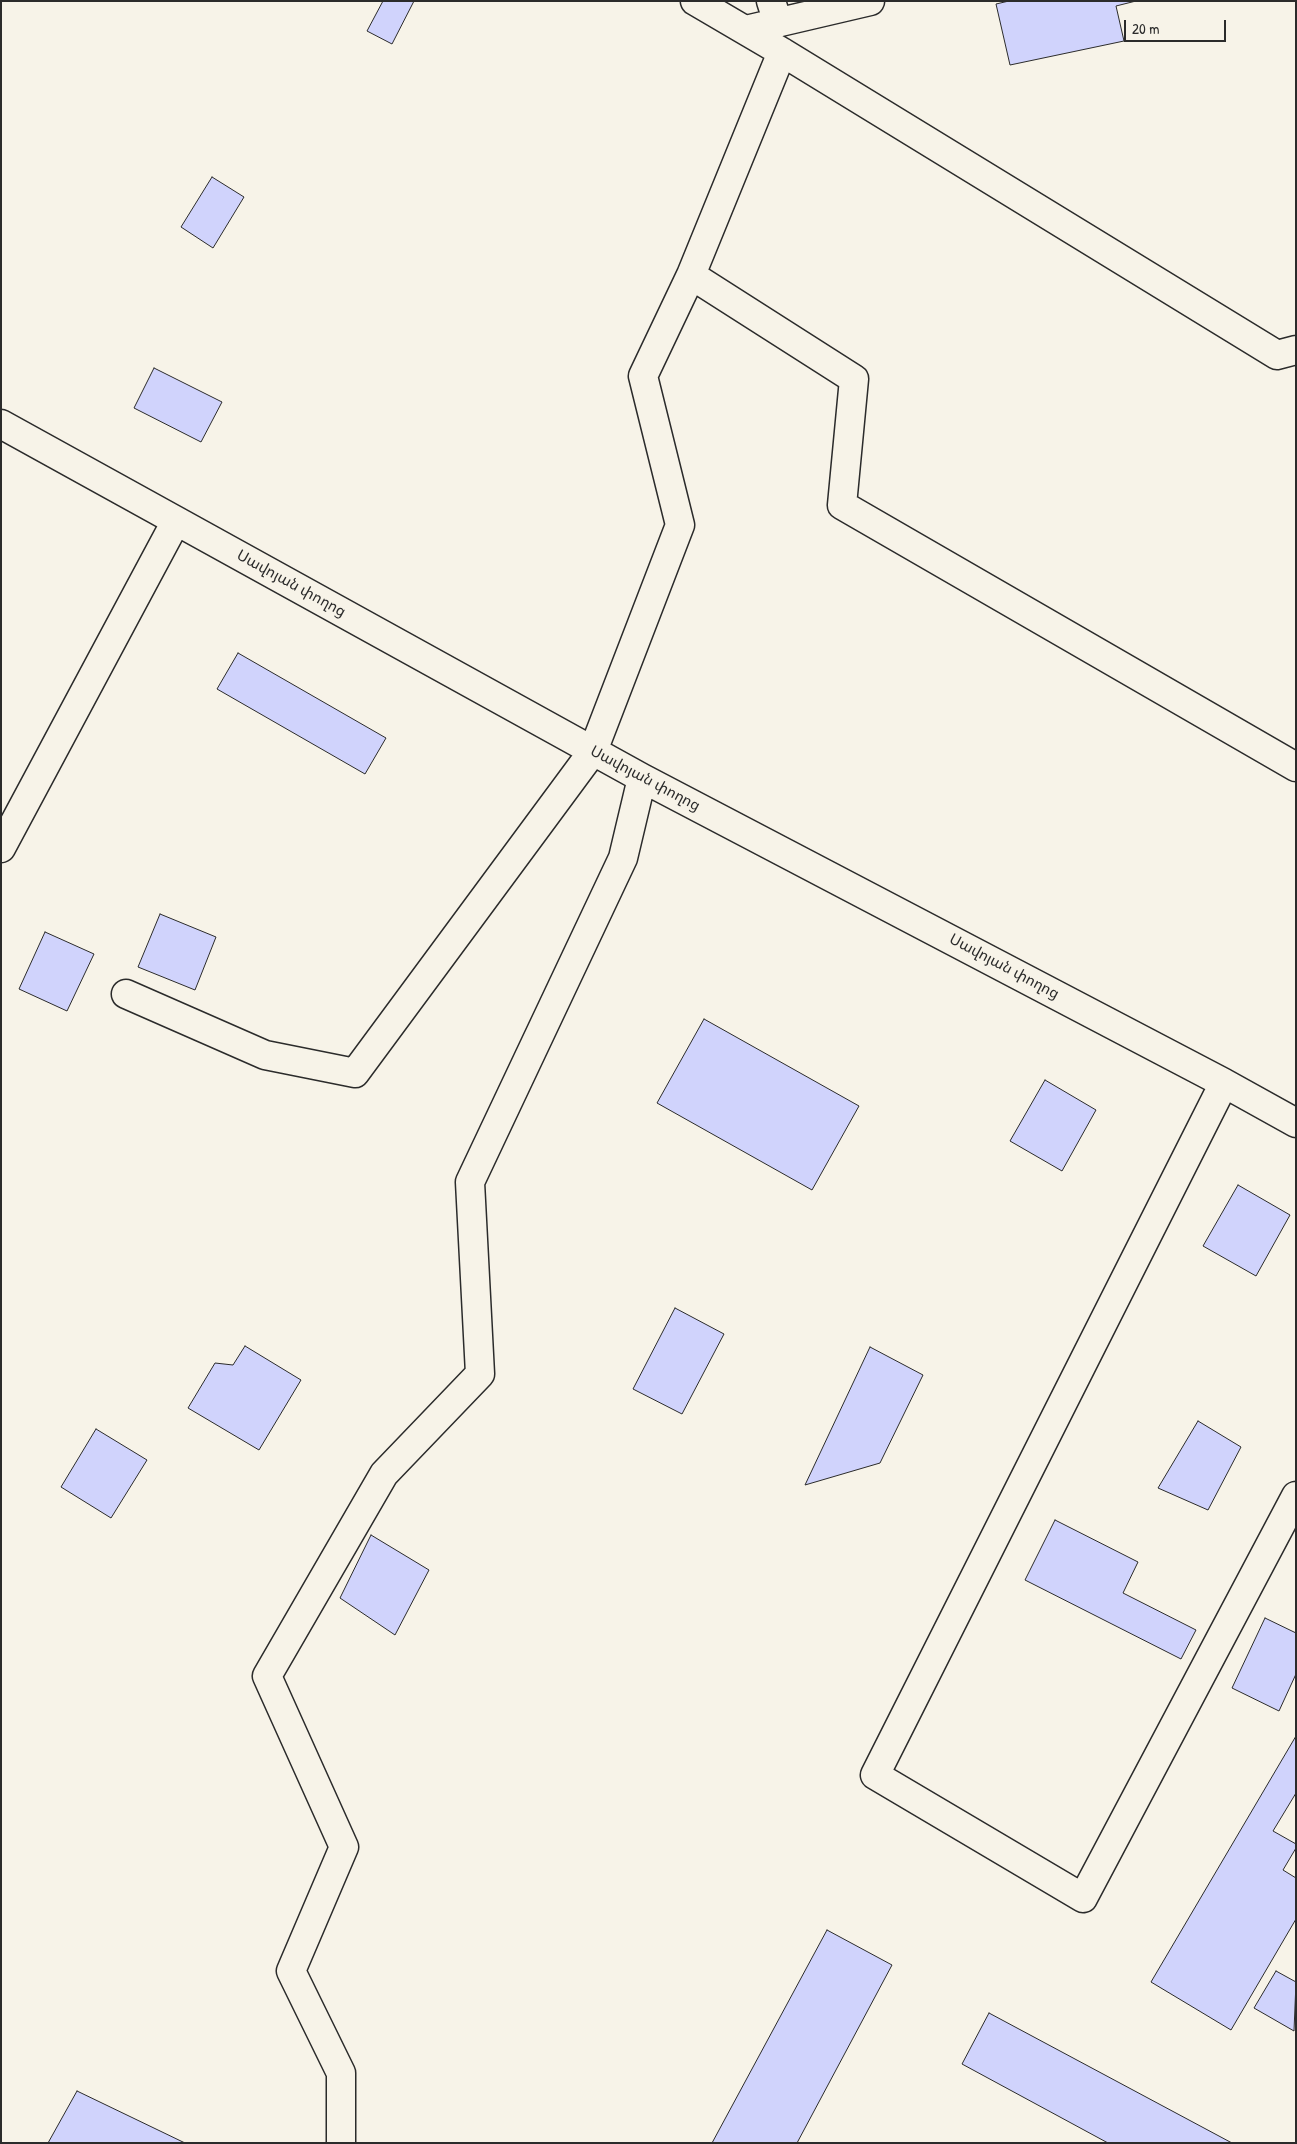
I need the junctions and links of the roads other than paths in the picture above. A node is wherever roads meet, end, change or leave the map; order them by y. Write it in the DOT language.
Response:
graph roads {
  1 [pos="695,1"];
  2 [pos="870,1"];
  3 [pos="775,12"];
  4 [pos="746,30"];
  5 [pos="782,52"];
  6 [pos="691,275"];
  7 [pos="1296,350"];
  8 [pos="1,424"];
  9 [pos="176,520"];
  10 [pos="593,751"];
  11 [pos="1296,767"];
  12 [pos="642,778"];
  13 [pos="1,848"];
  14 [pos="126,994"];
  15 [pos="1224,1083"];
  16 [pos="1296,1122"];
  17 [pos="1296,1496"];
  18 [pos="341,2143"];
  1 -- 4 [label="street"];
  2 -- 3 [label="street"];
  3 -- 4 [label="street"];
  4 -- 5 [label="street"];
  5 -- 6 [label="street"];
  5 -- 7 [label="street"];
  6 -- 10 [label="street"];
  6 -- 11 [label="street"];
  8 -- 9 [label="street, Սավոյան փողոց"];
  9 -- 10 [label="street, Սավոյան փողոց"];
  9 -- 13 [label="street"];
  10 -- 12 [label="street, Սավոյան փողոց"];
  10 -- 14 [label="street"];
  12 -- 15 [label="street, Սավոյան փողոց"];
  12 -- 18 [label="street"];
  15 -- 16 [label="street, Սավոյան փողոց"];
  15 -- 17 [label="street"];
}
